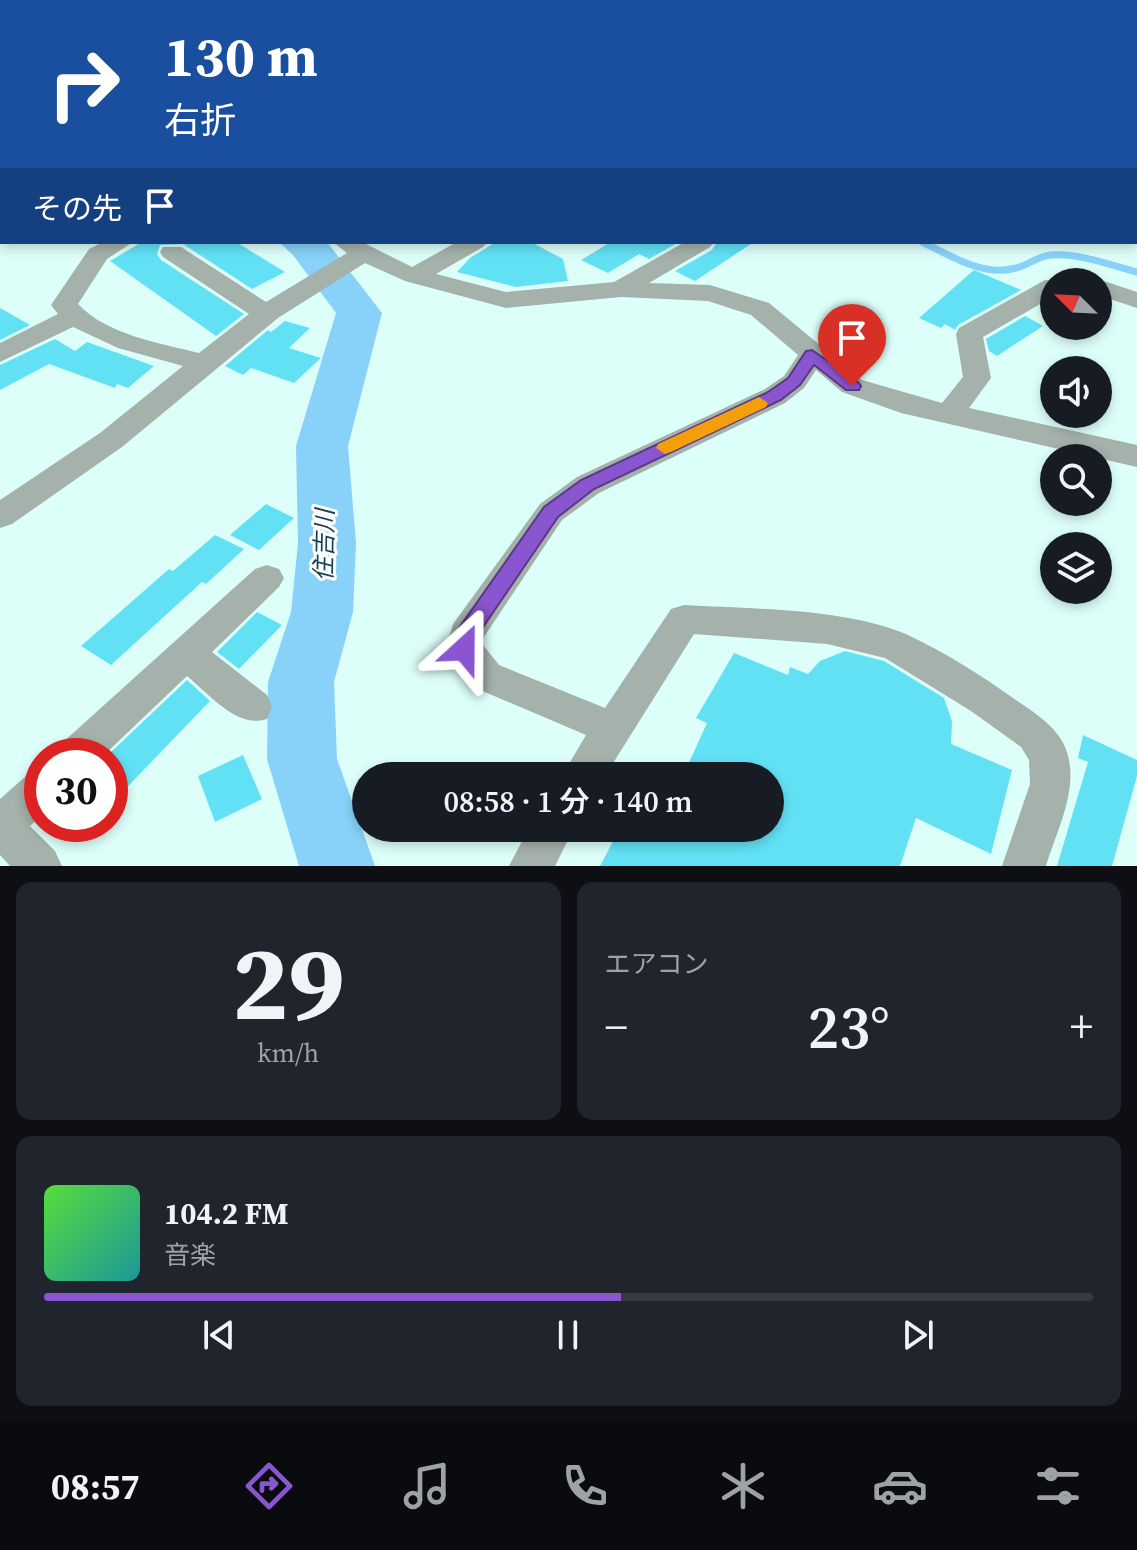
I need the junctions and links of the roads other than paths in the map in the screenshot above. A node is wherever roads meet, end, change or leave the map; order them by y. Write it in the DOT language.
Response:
graph roads {
  1 [pos="471,244"];
  2 [pos="699,244"];
  3 [pos="103,246"];
  4 [pos="172,252"];
  5 [pos="351,254"];
  6 [pos="414,276"];
  7 [pos="621,289"];
  8 [pos="1112,292"];
  9 [pos="1040,293"];
  10 [pos="1137,300"];
  11 [pos="265,313"];
  12 [pos="72,317"];
  13 [pos="0,354"];
  14 [pos="812,355"];
  15 [pos="203,363"];
  16 [pos="950,412"];
  17 [pos="1137,456"];
  18 [pos="0,516"];
  19 [pos="267,578"];
  20 [pos="186,653"];
  21 [pos="253,707"];
  22 [pos="611,728"];
  23 [pos="95,738"];
  24 [pos="590,762"];
  25 [pos="24,804"];
  26 [pos="0,826"];
  27 [pos="545,842"];
  28 [pos="40,866"];
  29 [pos="531,866"];
  30 [pos="1024,866"];
  1 -- 6 [label="street"];
  2 -- 7 [label="street"];
  3 -- 12 [label="street"];
  4 -- 11 [label="street"];
  5 -- 6 [label="street"];
  5 -- 11 [label="street"];
  6 -- 7 [label="street"];
  7 -- 14 [label="street"];
  8 -- 10 [label="street"];
  9 -- 16 [label="street"];
  11 -- 15 [label="street"];
  12 -- 13 [label="street"];
  12 -- 15 [label="street"];
  14 -- 16 [label="street"];
  14 -- 22 [label="street"];
  15 -- 18 [label="street"];
  16 -- 17 [label="street"];
  19 -- 20 [label="street"];
  20 -- 21 [label="street"];
  20 -- 23 [label="street"];
  22 -- 24 [label="street"];
  22 -- 30 [label="street"];
  25 -- 26 [label="street"];
  26 -- 28 [label="street"];
  27 -- 29 [label="street"];
}
